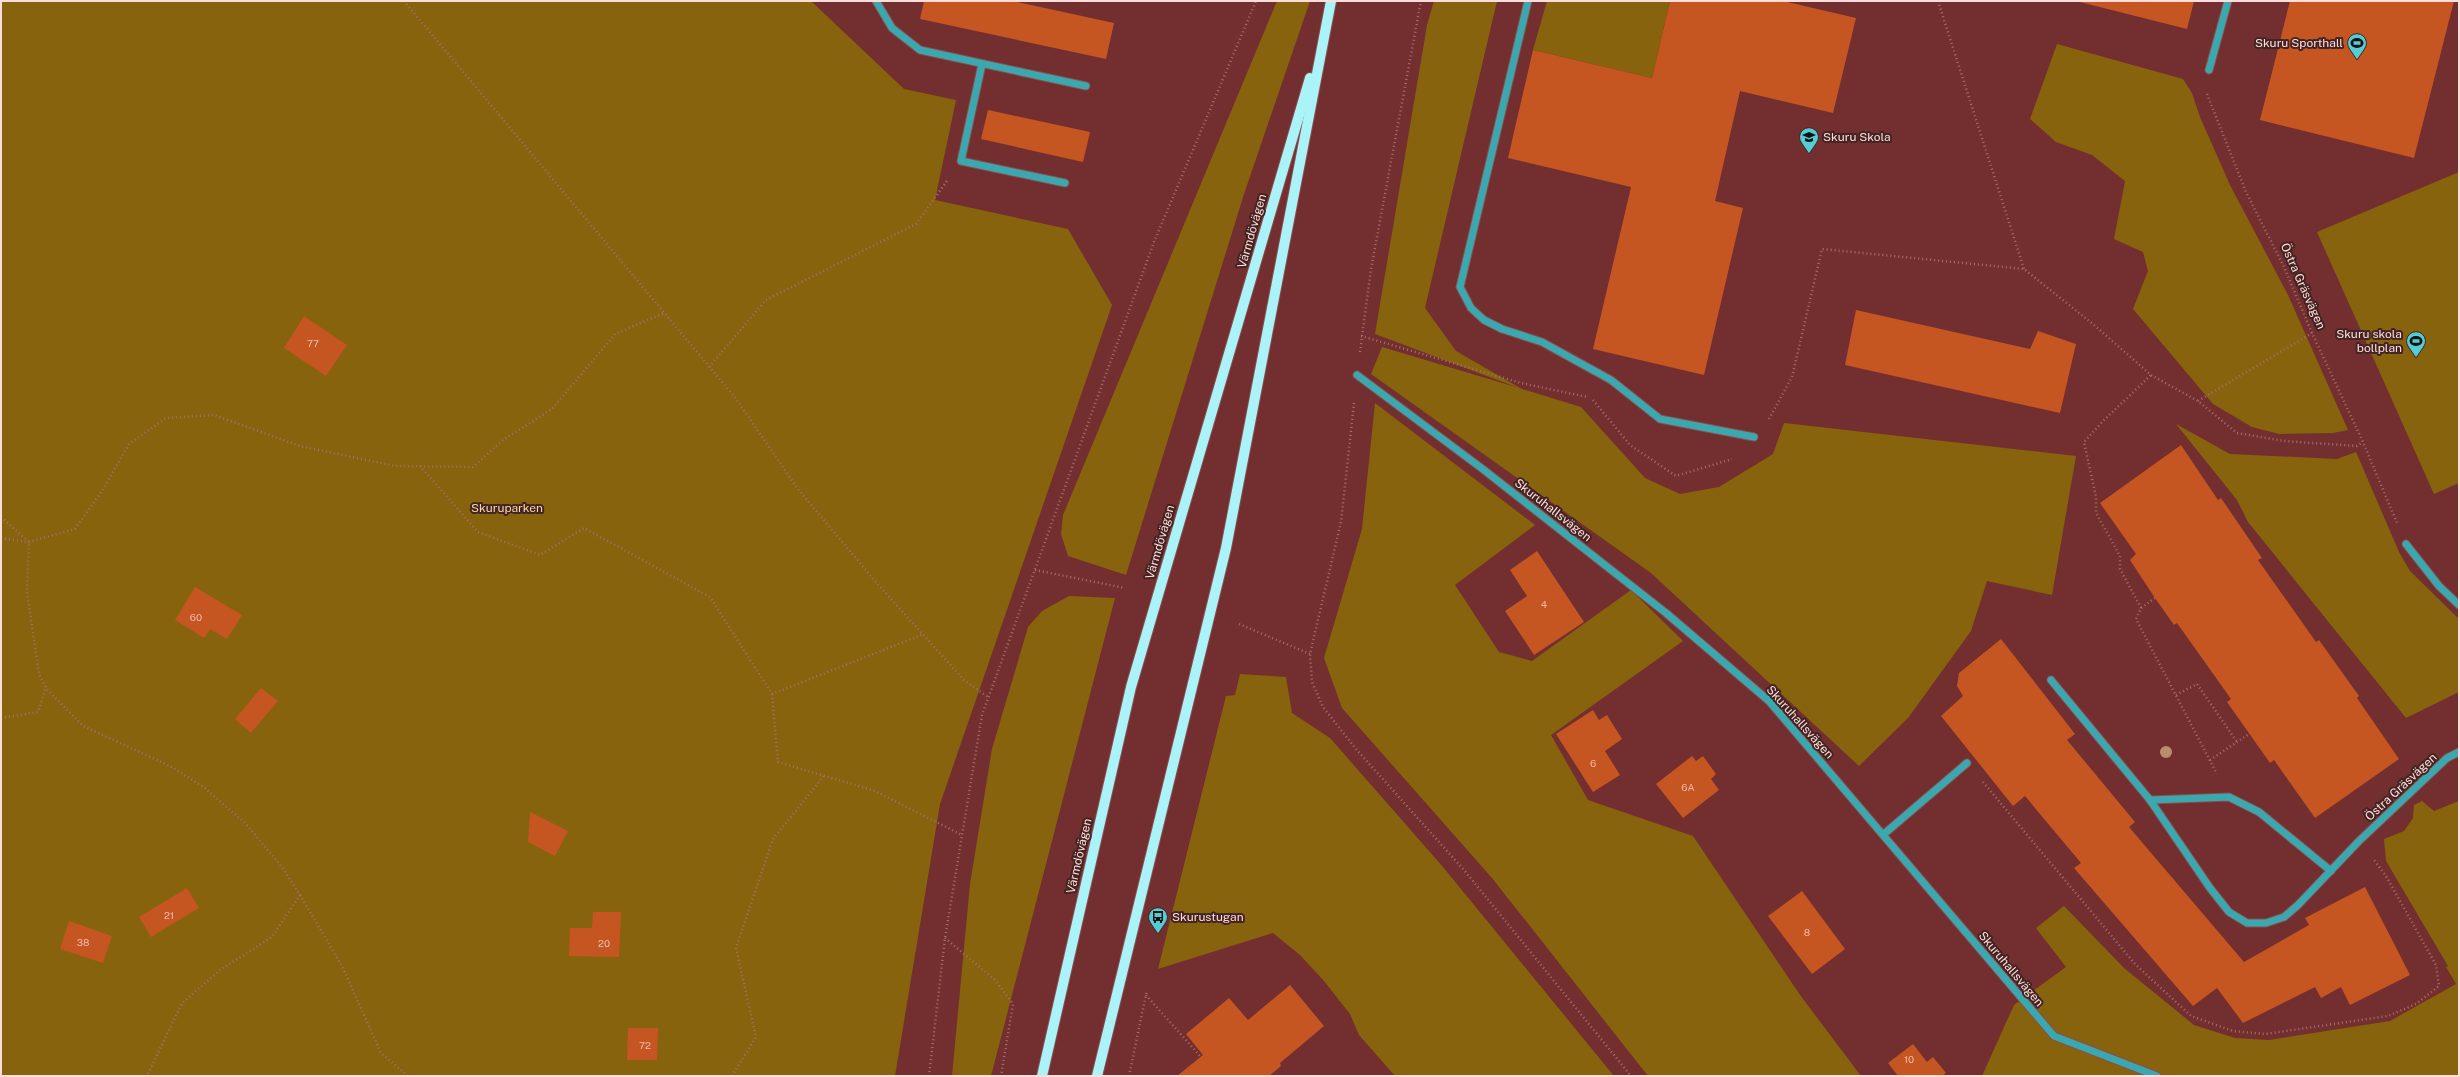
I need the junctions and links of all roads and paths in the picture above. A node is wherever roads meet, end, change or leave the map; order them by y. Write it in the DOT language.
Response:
graph roads {
  1 [pos="404,1"];
  2 [pos="876,1"];
  3 [pos="1256,1"];
  4 [pos="1331,1"];
  5 [pos="1421,1"];
  6 [pos="1528,1"];
  7 [pos="1938,1"];
  8 [pos="2228,1"];
  9 [pos="1327,21"];
  10 [pos="982,64"];
  11 [pos="2209,70"];
  12 [pos="1086,86"];
  13 [pos="961,161"];
  14 [pos="1065,183"];
  15 [pos="2024,269"];
  16 [pos="664,313"];
  17 [pos="2312,333"];
  18 [pos="1362,336"];
  19 [pos="709,367"];
  20 [pos="1357,375"];
  21 [pos="2151,375"];
  22 [pos="2198,401"];
  23 [pos="1754,437"];
  24 [pos="2364,442"];
  25 [pos="420,466"];
  26 [pos="1,517"];
  27 [pos="1,538"];
  28 [pos="29,542"];
  29 [pos="2406,544"];
  30 [pos="1035,570"];
  31 [pos="1125,588"];
  32 [pos="2155,598"];
  33 [pos="2459,605"];
  34 [pos="2141,608"];
  35 [pos="1239,624"];
  36 [pos="924,634"];
  37 [pos="1310,654"];
  38 [pos="2050,680"];
  39 [pos="46,688"];
  40 [pos="772,694"];
  41 [pos="2176,695"];
  42 [pos="988,697"];
  43 [pos="1,718"];
  44 [pos="2249,734"];
  45 [pos="2237,742"];
  46 [pos="2459,752"];
  47 [pos="2210,760"];
  48 [pos="1967,763"];
  49 [pos="824,776"];
  50 [pos="2229,797"];
  51 [pos="2150,800"];
  52 [pos="1884,834"];
  53 [pos="962,835"];
  54 [pos="2331,871"];
  55 [pos="300,894"];
  56 [pos="945,938"];
  57 [pos="1146,994"];
  58 [pos="1200,1056"];
  59 [pos="147,1076"];
  60 [pos="408,1076"];
  61 [pos="732,1076"];
  62 [pos="929,1076"];
  63 [pos="1001,1076"];
  64 [pos="1042,1076"];
  65 [pos="1097,1076"];
  66 [pos="1631,1076"];
  67 [pos="2157,1076"];
  1 -- 16 [label="path"];
  2 -- 10 [label="street"];
  3 -- 30 [label="path"];
  4 -- 9 [label="main road, Värmdövägen"];
  5 -- 18 [label="path"];
  6 -- 23 [label="street"];
  7 -- 15 [label="path"];
  8 -- 11 [label="street"];
  9 -- 64 [label="main road, Värmdövägen"];
  9 -- 65 [label="main road, Värmdövägen"];
  10 -- 12 [label="street"];
  10 -- 13 [label="street"];
  11 -- 17 [label="path, Östra Gräsvägen"];
  13 -- 14 [label="street"];
  13 -- 19 [label="path"];
  15 -- 21 [label="path"];
  15 -- 23 [label="path"];
  16 -- 19 [label="path"];
  16 -- 25 [label="path"];
  17 -- 22 [label="path"];
  17 -- 24 [label="path, Östra Gräsvägen"];
  18 -- 20 [label="path"];
  18 -- 23 [label="path"];
  19 -- 36 [label="path"];
  20 -- 37 [label="path"];
  20 -- 52 [label="street, Skuruhallsvägen"];
  21 -- 22 [label="path"];
  21 -- 34 [label="path"];
  22 -- 24 [label="path"];
  24 -- 29 [label="path, Östra Gräsvägen"];
  25 -- 28 [label="path"];
  25 -- 40 [label="path"];
  26 -- 28 [label="path"];
  27 -- 28 [label="path"];
  28 -- 39 [label="path"];
  29 -- 33 [label="street"];
  30 -- 31 [label="path"];
  30 -- 42 [label="path"];
  32 -- 34 [label="path"];
  34 -- 41 [label="path"];
  35 -- 37 [label="path"];
  36 -- 40 [label="path"];
  36 -- 42 [label="path"];
  37 -- 66 [label="path"];
  38 -- 51 [label="street, Östra Gräsvägen"];
  39 -- 43 [label="path"];
  39 -- 55 [label="path"];
  40 -- 49 [label="path"];
  41 -- 45 [label="path"];
  41 -- 47 [label="path"];
  42 -- 53 [label="path"];
  44 -- 45 [label="path"];
  45 -- 47 [label="path"];
  46 -- 54 [label="street, Östra Gräsvägen"];
  47 -- 50 [label="path"];
  48 -- 52 [label="street"];
  49 -- 53 [label="path"];
  49 -- 61 [label="path"];
  50 -- 51 [label="street"];
  50 -- 54 [label="street"];
  51 -- 54 [label="street, Östra Gräsvägen"];
  52 -- 67 [label="street, Skuruhallsvägen"];
  53 -- 56 [label="path"];
  55 -- 59 [label="path"];
  55 -- 60 [label="path"];
  56 -- 62 [label="path"];
  56 -- 63 [label="path"];
  57 -- 58 [label="path"];
}
